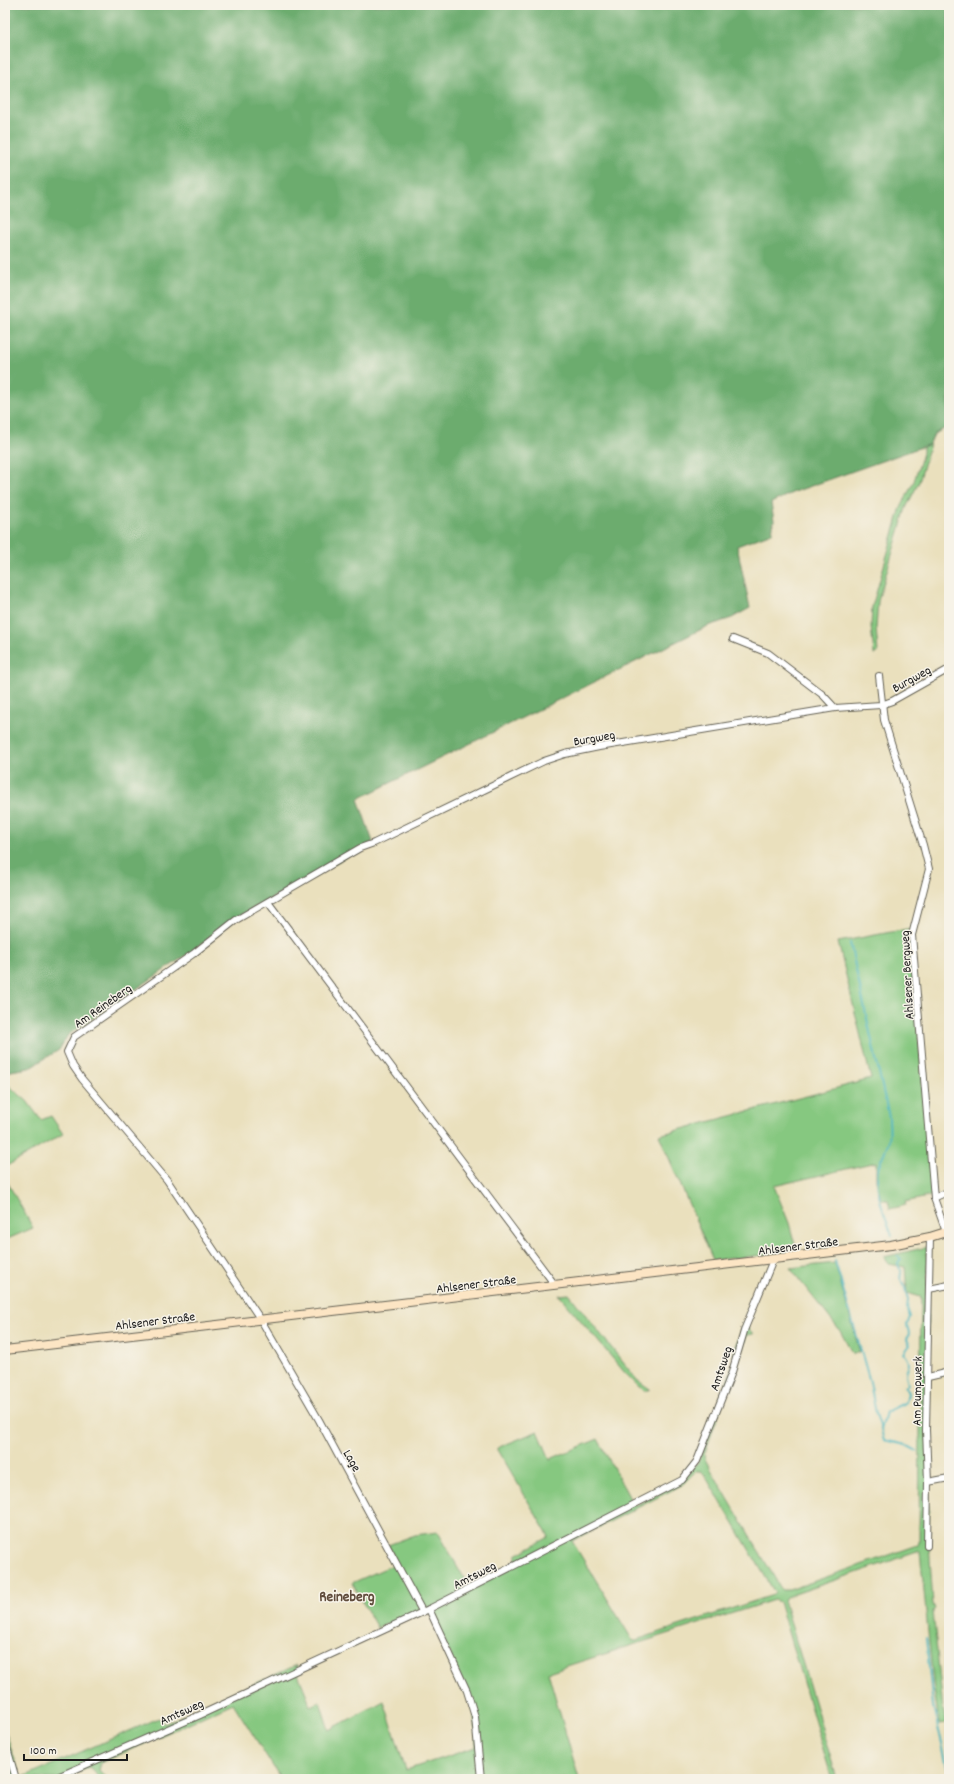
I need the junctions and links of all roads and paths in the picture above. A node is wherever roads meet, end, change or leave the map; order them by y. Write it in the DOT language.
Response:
graph roads {
  1 [pos="733,639"];
  2 [pos="949,669"];
  3 [pos="880,676"];
  4 [pos="881,705"];
  5 [pos="836,708"];
  6 [pos="374,843"];
  7 [pos="268,902"];
  8 [pos="949,1191"];
  9 [pos="934,1198"];
  10 [pos="948,1232"];
  11 [pos="930,1237"];
  12 [pos="773,1260"];
  13 [pos="555,1285"];
  14 [pos="949,1285"];
  15 [pos="929,1289"];
  16 [pos="262,1320"];
  17 [pos="5,1350"];
  18 [pos="949,1372"];
  19 [pos="928,1377"];
  20 [pos="949,1478"];
  21 [pos="928,1482"];
  22 [pos="927,1546"];
  23 [pos="429,1609"];
  24 [pos="422,1611"];
  25 [pos="5,1741"];
  26 [pos="16,1779"];
  27 [pos="53,1779"];
  28 [pos="481,1779"];
  1 -- 5 [label="street"];
  2 -- 4 [label="street, Burgweg"];
  3 -- 4 [label="street, Ahlsener Bergweg"];
  4 -- 5 [label="street, Burgweg"];
  4 -- 9 [label="street, Ahlsener Bergweg"];
  5 -- 6 [label="street, Burgweg"];
  6 -- 7 [label="street, Am Reineberg"];
  7 -- 13 [label="street"];
  7 -- 16 [label="street, Am Reineberg"];
  8 -- 9 [label="street"];
  9 -- 10 [label="street, Ahlsener Bergweg"];
  10 -- 11 [label="main road, Ahlsener Straße"];
  11 -- 12 [label="main road, Ahlsener Straße"];
  11 -- 15 [label="street, Am Pumpwerk"];
  12 -- 13 [label="main road, Ahlsener Straße"];
  12 -- 23 [label="street, Amtsweg"];
  13 -- 16 [label="main road, Ahlsener Straße"];
  14 -- 15 [label="street"];
  15 -- 19 [label="street, Am Pumpwerk"];
  16 -- 17 [label="main road, Ahlsener Straße"];
  16 -- 24 [label="street, Lage"];
  18 -- 19 [label="street"];
  19 -- 21 [label="street, Am Pumpwerk"];
  20 -- 21 [label="street"];
  21 -- 22 [label="street, Am Pumpwerk"];
  23 -- 24 [label="street, Amtsweg"];
  23 -- 28 [label="street"];
  24 -- 27 [label="street, Amtsweg"];
  25 -- 26 [label="street"];
}
